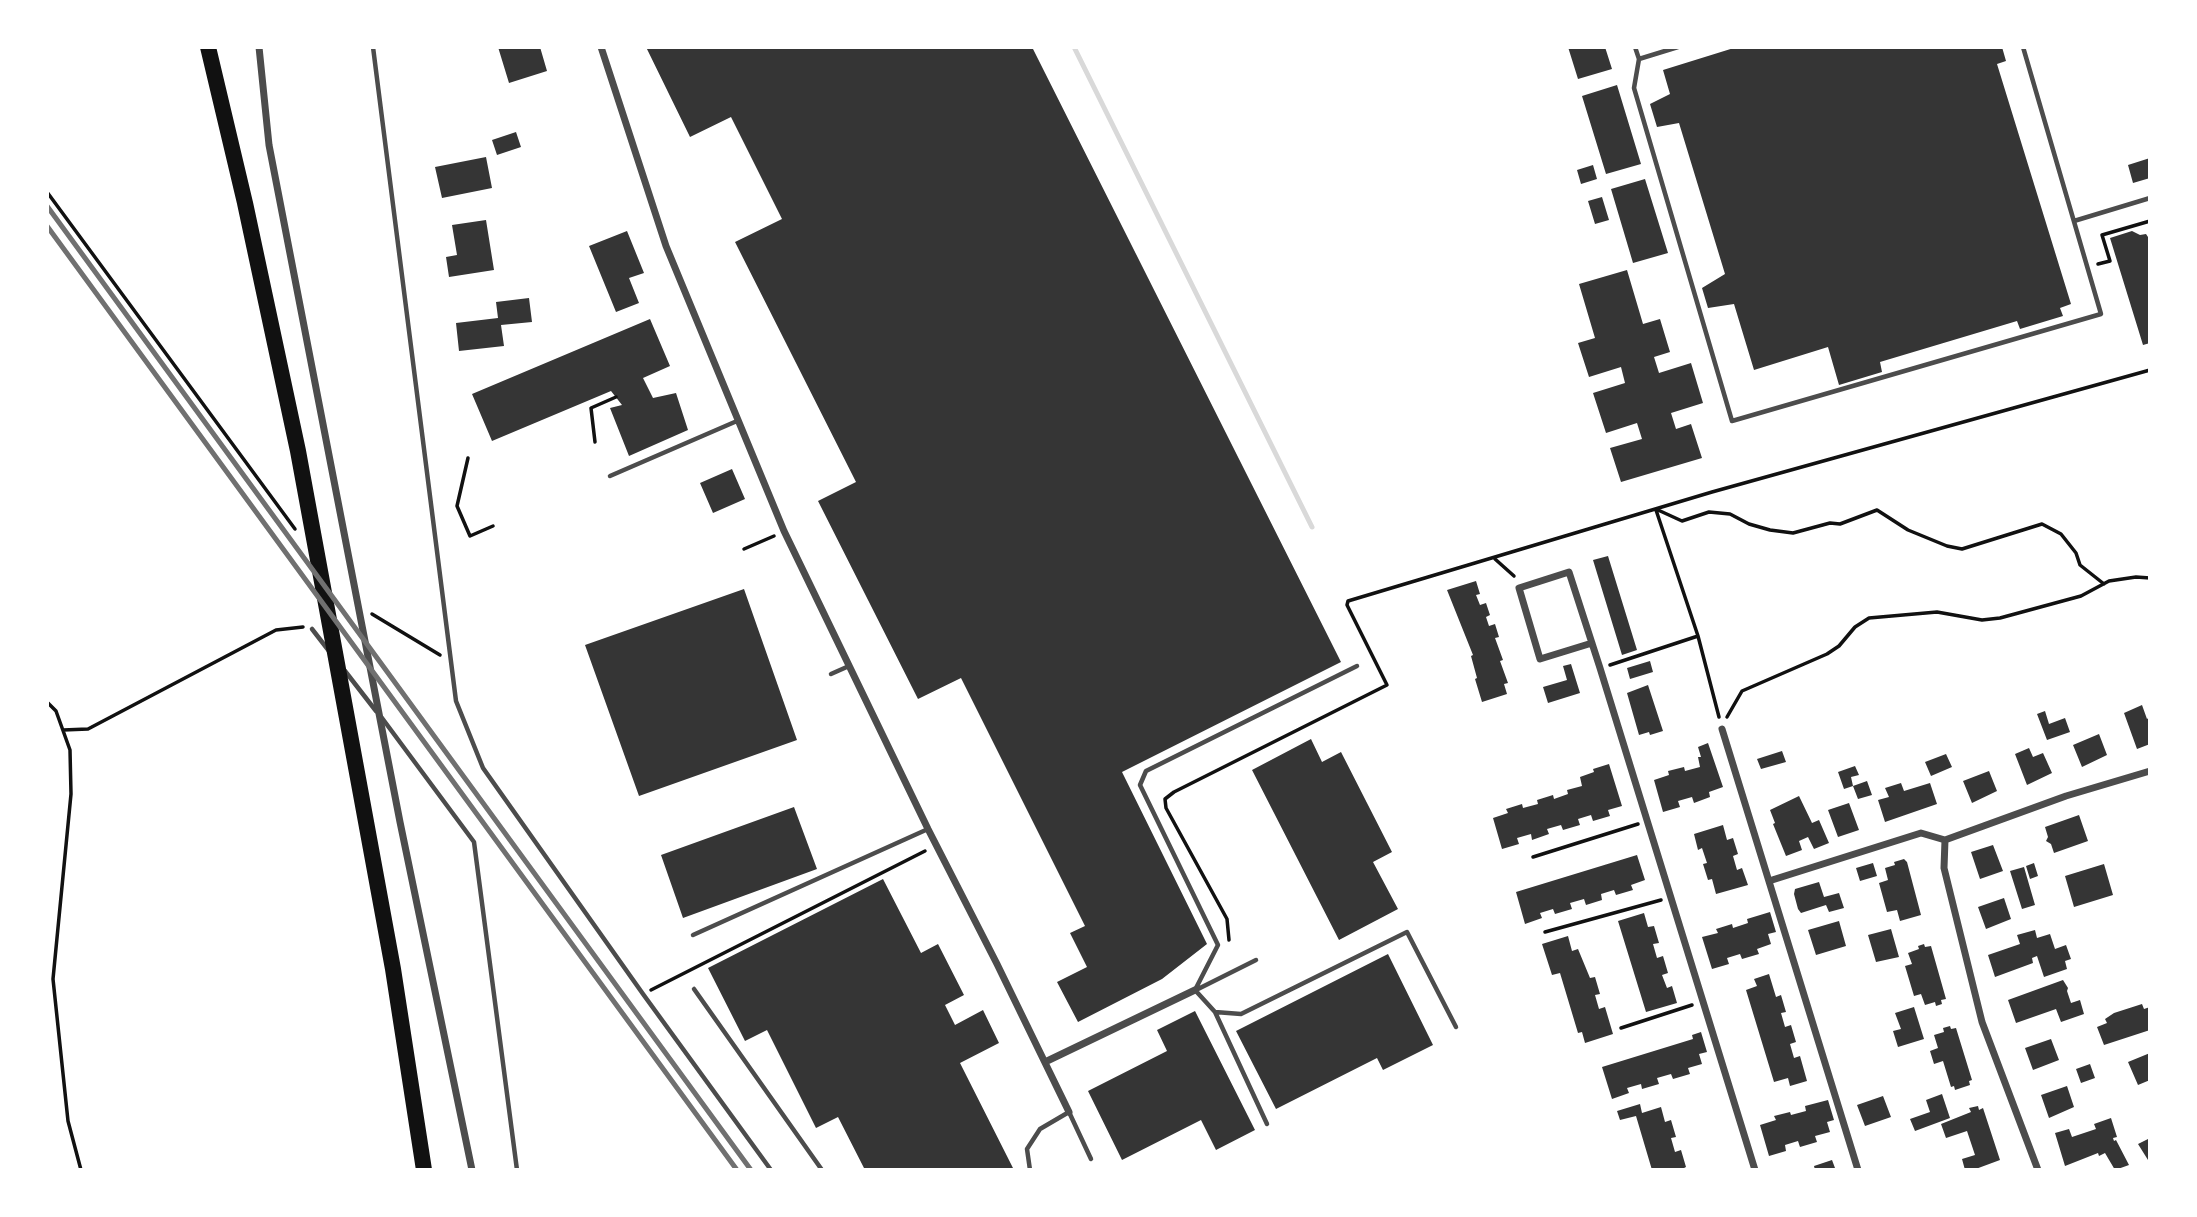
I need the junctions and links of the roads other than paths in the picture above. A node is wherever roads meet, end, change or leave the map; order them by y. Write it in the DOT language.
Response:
graph roads {
  1 [pos="208,47"];
  2 [pos="259,47"];
  3 [pos="373,47"];
  4 [pos="601,47"];
  5 [pos="1635,47"];
  6 [pos="1678,47"];
  7 [pos="2023,47"];
  8 [pos="1639,59"];
  9 [pos="2150,198"];
  10 [pos="2074,221"];
  11 [pos="737,421"];
  12 [pos="610,476"];
  13 [pos="312,629"];
  14 [pos="1592,643"];
  15 [pos="849,666"];
  16 [pos="1357,666"];
  17 [pos="831,674"];
  18 [pos="1723,729"];
  19 [pos="2150,771"];
  20 [pos="928,830"];
  21 [pos="1945,840"];
  22 [pos="1769,881"];
  23 [pos="693,935"];
  24 [pos="1256,960"];
  25 [pos="694,989"];
  26 [pos="1195,990"];
  27 [pos="1215,1012"];
  28 [pos="1456,1027"];
  29 [pos="1045,1062"];
  30 [pos="1069,1112"];
  31 [pos="1267,1124"];
  32 [pos="1091,1159"];
  33 [pos="424,1170"];
  34 [pos="472,1170"];
  35 [pos="517,1170"];
  36 [pos="771,1170"];
  37 [pos="822,1170"];
  38 [pos="1030,1170"];
  39 [pos="1755,1170"];
  40 [pos="1858,1170"];
  41 [pos="2038,1170"];
  1 -- 33 [label="highway"];
  2 -- 34 [label="street"];
  3 -- 36 [label="lane"];
  4 -- 11 [label="street"];
  5 -- 8 [label="lane"];
  6 -- 8 [label="lane"];
  7 -- 10 [label="lane"];
  8 -- 10 [label="lane"];
  9 -- 10 [label="lane"];
  11 -- 12 [label="lane"];
  11 -- 15 [label="street"];
  13 -- 35 [label="lane"];
  14 -- 14 [label="street"];
  14 -- 39 [label="street"];
  15 -- 17 [label="lane"];
  15 -- 20 [label="street"];
  16 -- 26 [label="lane"];
  18 -- 22 [label="street"];
  19 -- 21 [label="street"];
  20 -- 23 [label="lane"];
  20 -- 29 [label="street"];
  21 -- 22 [label="street"];
  21 -- 41 [label="street"];
  22 -- 40 [label="street"];
  24 -- 26 [label="lane"];
  25 -- 37 [label="lane"];
  26 -- 27 [label="lane"];
  26 -- 29 [label="street"];
  27 -- 28 [label="lane"];
  27 -- 31 [label="lane"];
  29 -- 30 [label="street"];
  30 -- 32 [label="lane"];
  30 -- 38 [label="lane"];
}
